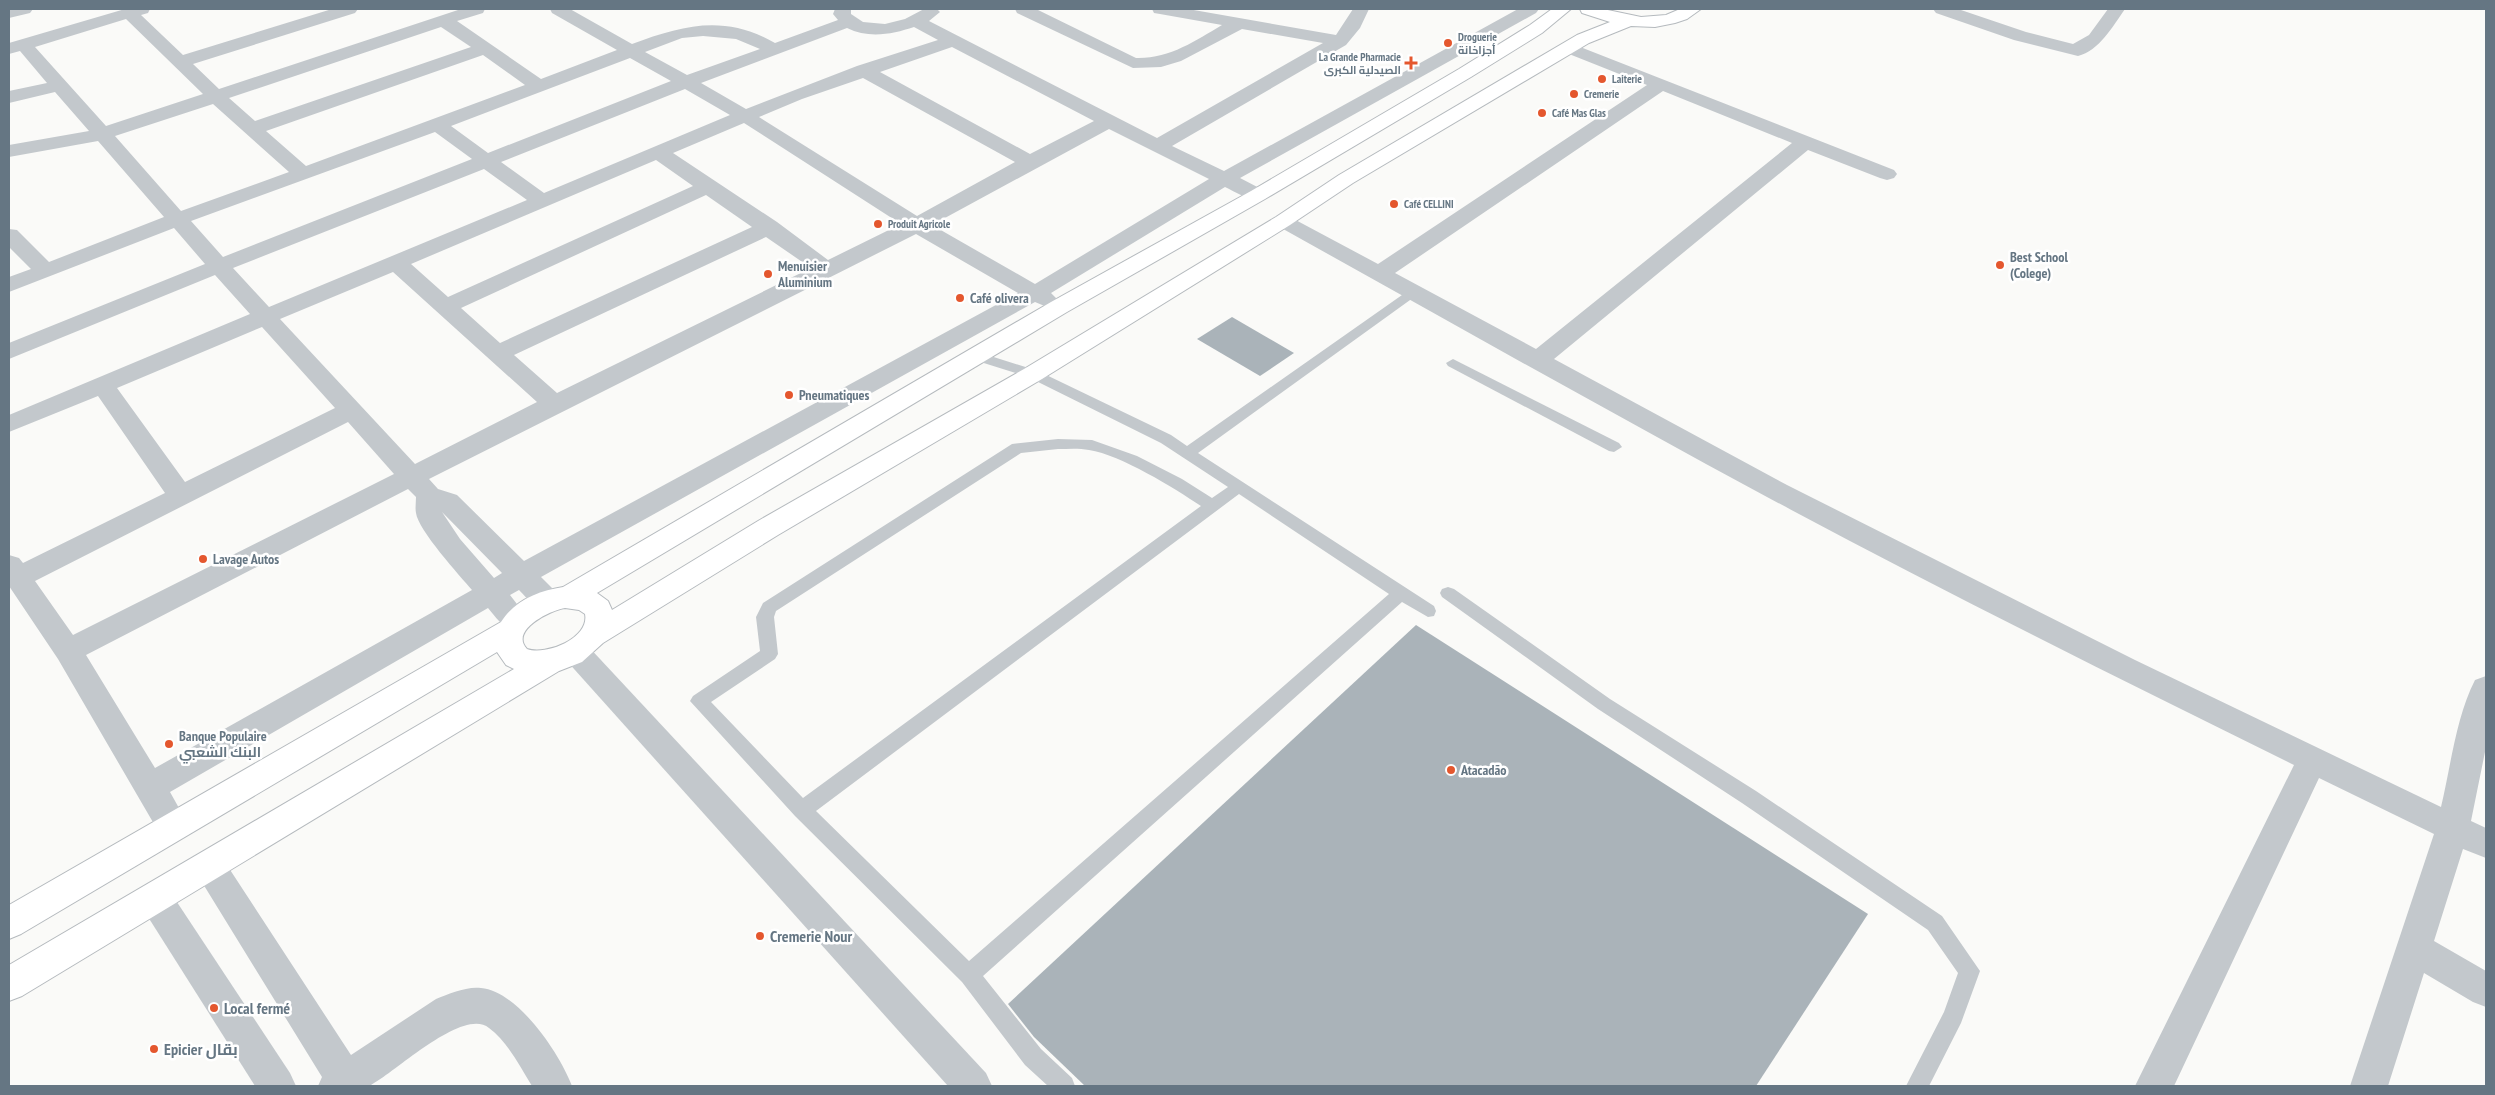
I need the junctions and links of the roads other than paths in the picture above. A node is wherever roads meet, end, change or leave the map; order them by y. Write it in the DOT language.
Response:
graph roads {
  1 [pos="24,9"];
  2 [pos="349,9"];
  3 [pos="476,9"];
  4 [pos="558,9"];
  5 [pos="933,9"];
  6 [pos="1023,9"];
  7 [pos="1160,9"];
  8 [pos="1360,9"];
  9 [pos="1530,9"];
  10 [pos="1562,9"];
  11 [pos="1588,9"];
  12 [pos="1692,9"];
  13 [pos="1942,9"];
  14 [pos="2116,9"];
  15 [pos="136,11"];
  16 [pos="9,13"];
  17 [pos="846,15"];
  18 [pos="443,20"];
  19 [pos="1631,20"];
  20 [pos="917,22"];
  21 [pos="1239,23"];
  22 [pos="952,41"];
  23 [pos="1340,41"];
  24 [pos="16,47"];
  25 [pos="1570,48"];
  26 [pos="484,49"];
  27 [pos="773,49"];
  28 [pos="630,50"];
  29 [pos="181,62"];
  30 [pos="863,70"];
  31 [pos="686,82"];
  32 [pos="61,85"];
  33 [pos="1660,85"];
  34 [pos="539,86"];
  35 [pos="214,95"];
  36 [pos="9,97"];
  37 [pos="745,116"];
  38 [pos="1109,121"];
  39 [pos="437,125"];
  40 [pos="252,130"];
  41 [pos="103,134"];
  42 [pos="1807,141"];
  43 [pos="1158,146"];
  44 [pos="9,151"];
  45 [pos="659,152"];
  46 [pos="490,161"];
  47 [pos="1030,162"];
  48 [pos="303,174"];
  49 [pos="1887,174"];
  50 [pos="1224,179"];
  51 [pos="709,186"];
  52 [pos="1258,195"];
  53 [pos="542,200"];
  54 [pos="178,219"];
  55 [pos="1283,221"];
  56 [pos="917,225"];
  57 [pos="769,227"];
  58 [pos="9,235"];
  59 [pos="394,261"];
  60 [pos="218,266"];
  61 [pos="828,270"];
  62 [pos="46,271"];
  63 [pos="1378,274"];
  64 [pos="9,285"];
  65 [pos="1412,292"];
  66 [pos="1035,293"];
  67 [pos="445,307"];
  68 [pos="1059,307"];
  69 [pos="265,318"];
  70 [pos="9,352"];
  71 [pos="496,354"];
  72 [pos="976,356"];
  73 [pos="1538,360"];
  74 [pos="1453,363"];
  75 [pos="1033,374"];
  76 [pos="102,384"];
  77 [pos="554,404"];
  78 [pos="350,411"];
  79 [pos="9,424"];
  80 [pos="1614,447"];
  81 [pos="1188,453"];
  82 [pos="420,486"];
  83 [pos="1238,487"];
  84 [pos="181,496"];
  85 [pos="1212,506"];
  86 [pos="13,572"];
  87 [pos="522,575"];
  88 [pos="491,593"];
  89 [pos="1401,593"];
  90 [pos="1448,593"];
  91 [pos="557,599"];
  92 [pos="1428,611"];
  93 [pos="513,625"];
  94 [pos="574,650"];
  95 [pos="68,651"];
  96 [pos="2484,703"];
  97 [pos="2313,758"];
  98 [pos="149,788"];
  99 [pos="802,810"];
  100 [pos="173,826"];
  101 [pos="2453,827"];
  102 [pos="2486,844"];
  103 [pos="209,866"];
  104 [pos="155,898"];
  105 [pos="9,923"];
  106 [pos="2413,948"];
  107 [pos="969,975"];
  108 [pos="9,984"];
  109 [pos="2486,990"];
  110 [pos="342,1084"];
  111 [pos="277,1086"];
  112 [pos="553,1086"];
  113 [pos="973,1086"];
  114 [pos="1064,1086"];
  115 [pos="1917,1086"];
  116 [pos="2154,1086"];
  117 [pos="2369,1086"];
  1 -- 16 [label="street"];
  2 -- 29 [label="street"];
  3 -- 18 [label="street"];
  4 -- 28 [label="street"];
  5 -- 20 [label="street"];
  6 -- 21 [label="street"];
  7 -- 21 [label="street"];
  8 -- 23 [label="street"];
  9 -- 50 [label="street"];
  10 -- 52 [label="main road"];
  11 -- 19 [label="main road"];
  12 -- 19 [label="main road"];
  13 -- 14 [label="street"];
  15 -- 24 [label="street"];
  15 -- 29 [label="street"];
  17 -- 20 [label="street"];
  17 -- 27 [label="street"];
  18 -- 26 [label="street"];
  18 -- 35 [label="street"];
  19 -- 25 [label="main road"];
  20 -- 22 [label="street"];
  21 -- 23 [label="street"];
  22 -- 30 [label="street"];
  22 -- 38 [label="street"];
  23 -- 43 [label="street"];
  24 -- 32 [label="street"];
  25 -- 33 [label="street"];
  25 -- 55 [label="main road"];
  26 -- 34 [label="street"];
  26 -- 40 [label="street"];
  27 -- 28 [label="street"];
  27 -- 31 [label="street"];
  28 -- 31 [label="street"];
  28 -- 34 [label="street"];
  29 -- 35 [label="street"];
  30 -- 37 [label="street"];
  30 -- 47 [label="street"];
  31 -- 37 [label="street"];
  31 -- 46 [label="street"];
  32 -- 36 [label="street"];
  32 -- 41 [label="street"];
  33 -- 42 [label="street"];
  33 -- 63 [label="street"];
  34 -- 39 [label="street"];
  35 -- 40 [label="street"];
  35 -- 41 [label="street"];
  37 -- 45 [label="street"];
  37 -- 56 [label="street"];
  38 -- 43 [label="street"];
  38 -- 47 [label="street"];
  39 -- 46 [label="street"];
  39 -- 48 [label="street"];
  40 -- 48 [label="street"];
  41 -- 44 [label="street"];
  41 -- 54 [label="street"];
  42 -- 49 [label="street"];
  42 -- 73 [label="street"];
  43 -- 50 [label="street"];
  45 -- 51 [label="street"];
  45 -- 53 [label="street"];
  46 -- 53 [label="street"];
  46 -- 60 [label="street"];
  47 -- 56 [label="street"];
  48 -- 54 [label="street"];
  50 -- 52 [label="street"];
  50 -- 66 [label="street"];
  51 -- 57 [label="street"];
  51 -- 67 [label="street"];
  52 -- 68 [label="main road"];
  53 -- 59 [label="street"];
  54 -- 60 [label="street"];
  54 -- 62 [label="street"];
  55 -- 63 [label="street"];
  55 -- 75 [label="main road"];
  56 -- 61 [label="street"];
  56 -- 66 [label="street"];
  57 -- 61 [label="street"];
  57 -- 71 [label="street"];
  58 -- 62 [label="street"];
  59 -- 67 [label="street"];
  59 -- 69 [label="street"];
  60 -- 69 [label="street"];
  60 -- 70 [label="street"];
  61 -- 77 [label="street"];
  62 -- 64 [label="street"];
  63 -- 65 [label="street"];
  65 -- 73 [label="street"];
  65 -- 81 [label="lane"];
  66 -- 68 [label="street"];
  66 -- 87 [label="street"];
  67 -- 71 [label="street"];
  68 -- 72 [label="main road"];
  69 -- 76 [label="street"];
  69 -- 78 [label="street"];
  71 -- 77 [label="street"];
  72 -- 75 [label="lane"];
  72 -- 91 [label="main road"];
  73 -- 97 [label="street"];
  74 -- 80 [label="lane"];
  75 -- 81 [label="lane"];
  75 -- 94 [label="main road"];
  76 -- 79 [label="street"];
  76 -- 84 [label="street"];
  77 -- 82 [label="street"];
  78 -- 82 [label="street"];
  78 -- 84 [label="street"];
  81 -- 83 [label="lane"];
  82 -- 87 [label="street"];
  82 -- 88 [label="street"];
  82 -- 95 [label="street"];
  83 -- 85 [label="lane"];
  83 -- 89 [label="lane"];
  84 -- 86 [label="street"];
  85 -- 99 [label="lane"];
  85 -- 99 [label="lane"];
  86 -- 95 [label="street"];
  87 -- 88 [label="street"];
  87 -- 91 [label="street"];
  88 -- 93 [label="street"];
  88 -- 98 [label="street"];
  89 -- 92 [label="lane"];
  89 -- 107 [label="lane"];
  90 -- 115 [label="lane"];
  91 -- 93 [label="main road"];
  91 -- 94 [label="main road"];
  93 -- 94 [label="main road"];
  93 -- 100 [label="main road"];
  94 -- 103 [label="main road"];
  94 -- 113 [label="street"];
  95 -- 98 [label="street"];
  96 -- 101 [label="street"];
  97 -- 101 [label="street"];
  97 -- 116 [label="street"];
  98 -- 100 [label="street"];
  99 -- 107 [label="lane"];
  100 -- 105 [label="main road"];
  101 -- 102 [label="street"];
  101 -- 106 [label="street"];
  103 -- 104 [label="main road"];
  103 -- 110 [label="street"];
  104 -- 108 [label="main road"];
  104 -- 111 [label="street"];
  106 -- 109 [label="street"];
  106 -- 117 [label="street"];
  107 -- 114 [label="lane"];
  110 -- 112 [label="street"];
}
